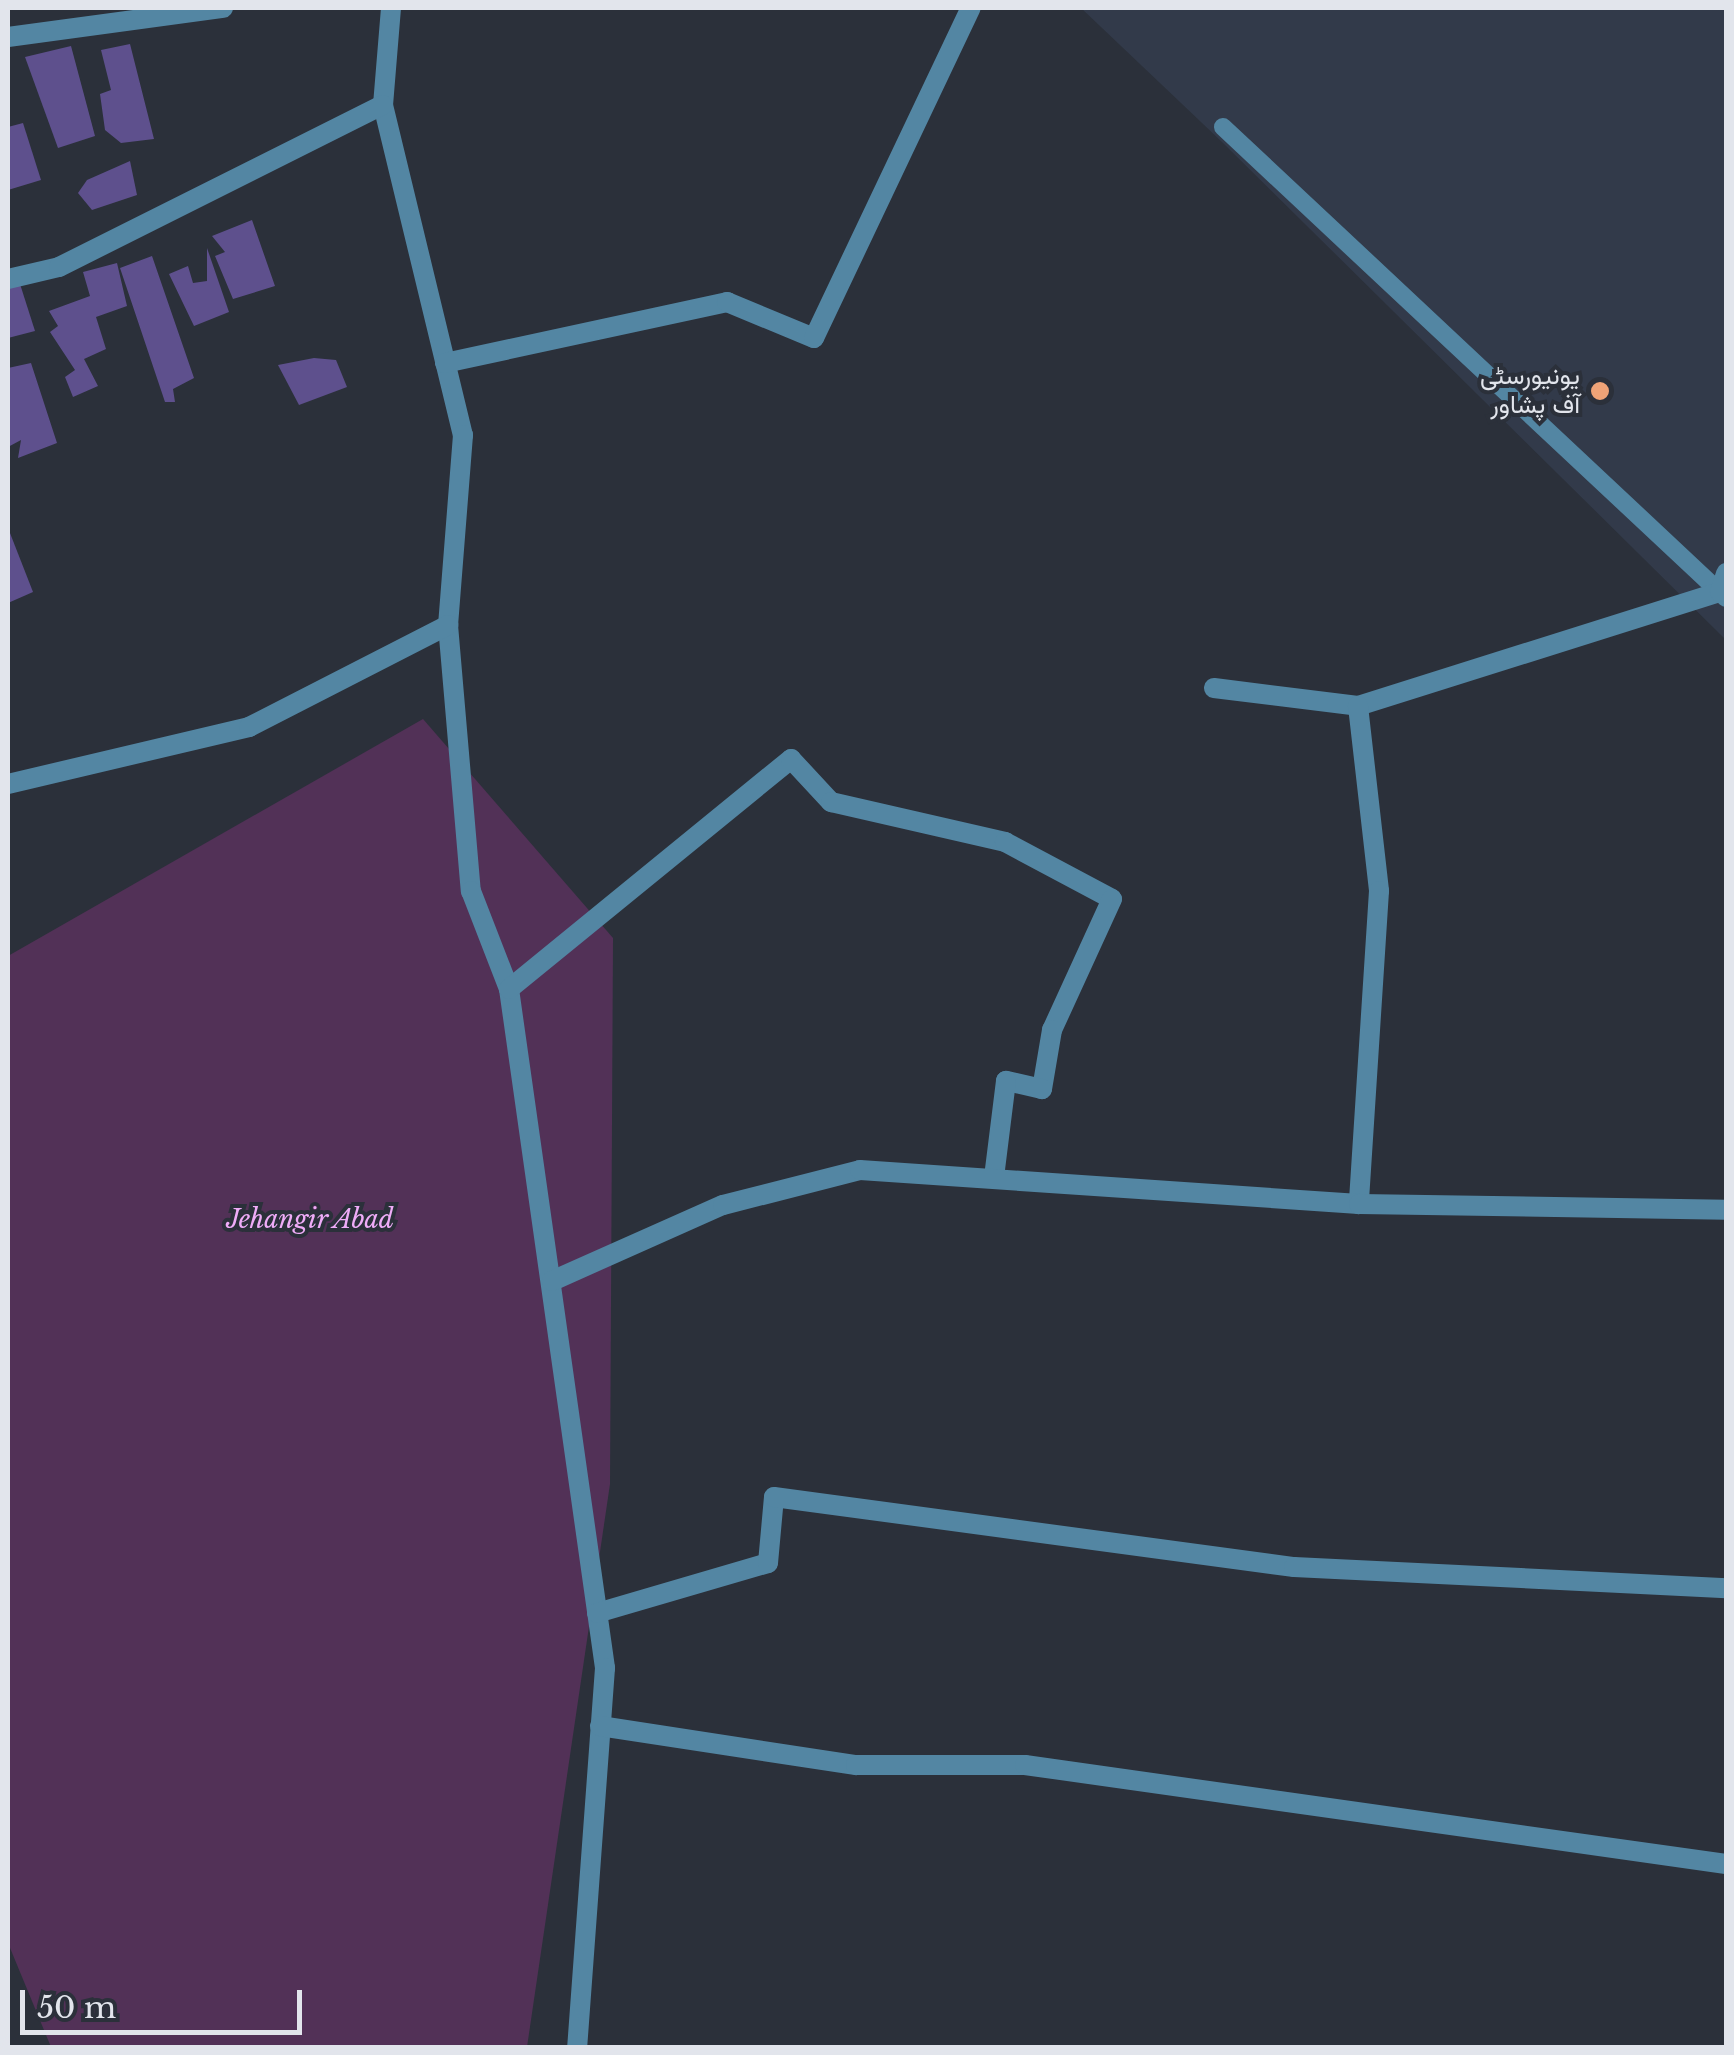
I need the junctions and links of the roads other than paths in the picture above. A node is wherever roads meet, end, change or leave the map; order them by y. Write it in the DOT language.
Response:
graph roads {
  1 [pos="223,8"];
  2 [pos="391,8"];
  3 [pos="971,8"];
  4 [pos="8,16"];
  5 [pos="14,36"];
  6 [pos="383,106"];
  7 [pos="1223,126"];
  8 [pos="8,278"];
  9 [pos="446,363"];
  10 [pos="1724,588"];
  11 [pos="448,625"];
  12 [pos="1214,688"];
  13 [pos="1358,706"];
  14 [pos="8,784"];
  15 [pos="510,989"];
  16 [pos="994,1177"];
  17 [pos="1359,1204"];
  18 [pos="1726,1210"];
  19 [pos="552,1282"];
  20 [pos="1726,1588"];
  21 [pos="598,1612"];
  22 [pos="600,1726"];
  23 [pos="1726,1864"];
  24 [pos="577,2048"];
  1 -- 5 [label="street"];
  2 -- 6 [label="street"];
  3 -- 9 [label="street"];
  4 -- 5 [label="street"];
  6 -- 8 [label="street"];
  6 -- 9 [label="street"];
  7 -- 10 [label="lane"];
  9 -- 11 [label="street"];
  10 -- 13 [label="street"];
  11 -- 14 [label="street"];
  11 -- 15 [label="street"];
  12 -- 13 [label="street"];
  13 -- 17 [label="street"];
  15 -- 16 [label="street"];
  15 -- 19 [label="street"];
  16 -- 17 [label="street"];
  16 -- 19 [label="street"];
  17 -- 18 [label="street"];
  19 -- 21 [label="street"];
  20 -- 21 [label="street"];
  21 -- 22 [label="street"];
  22 -- 23 [label="street"];
  22 -- 24 [label="street"];
}
